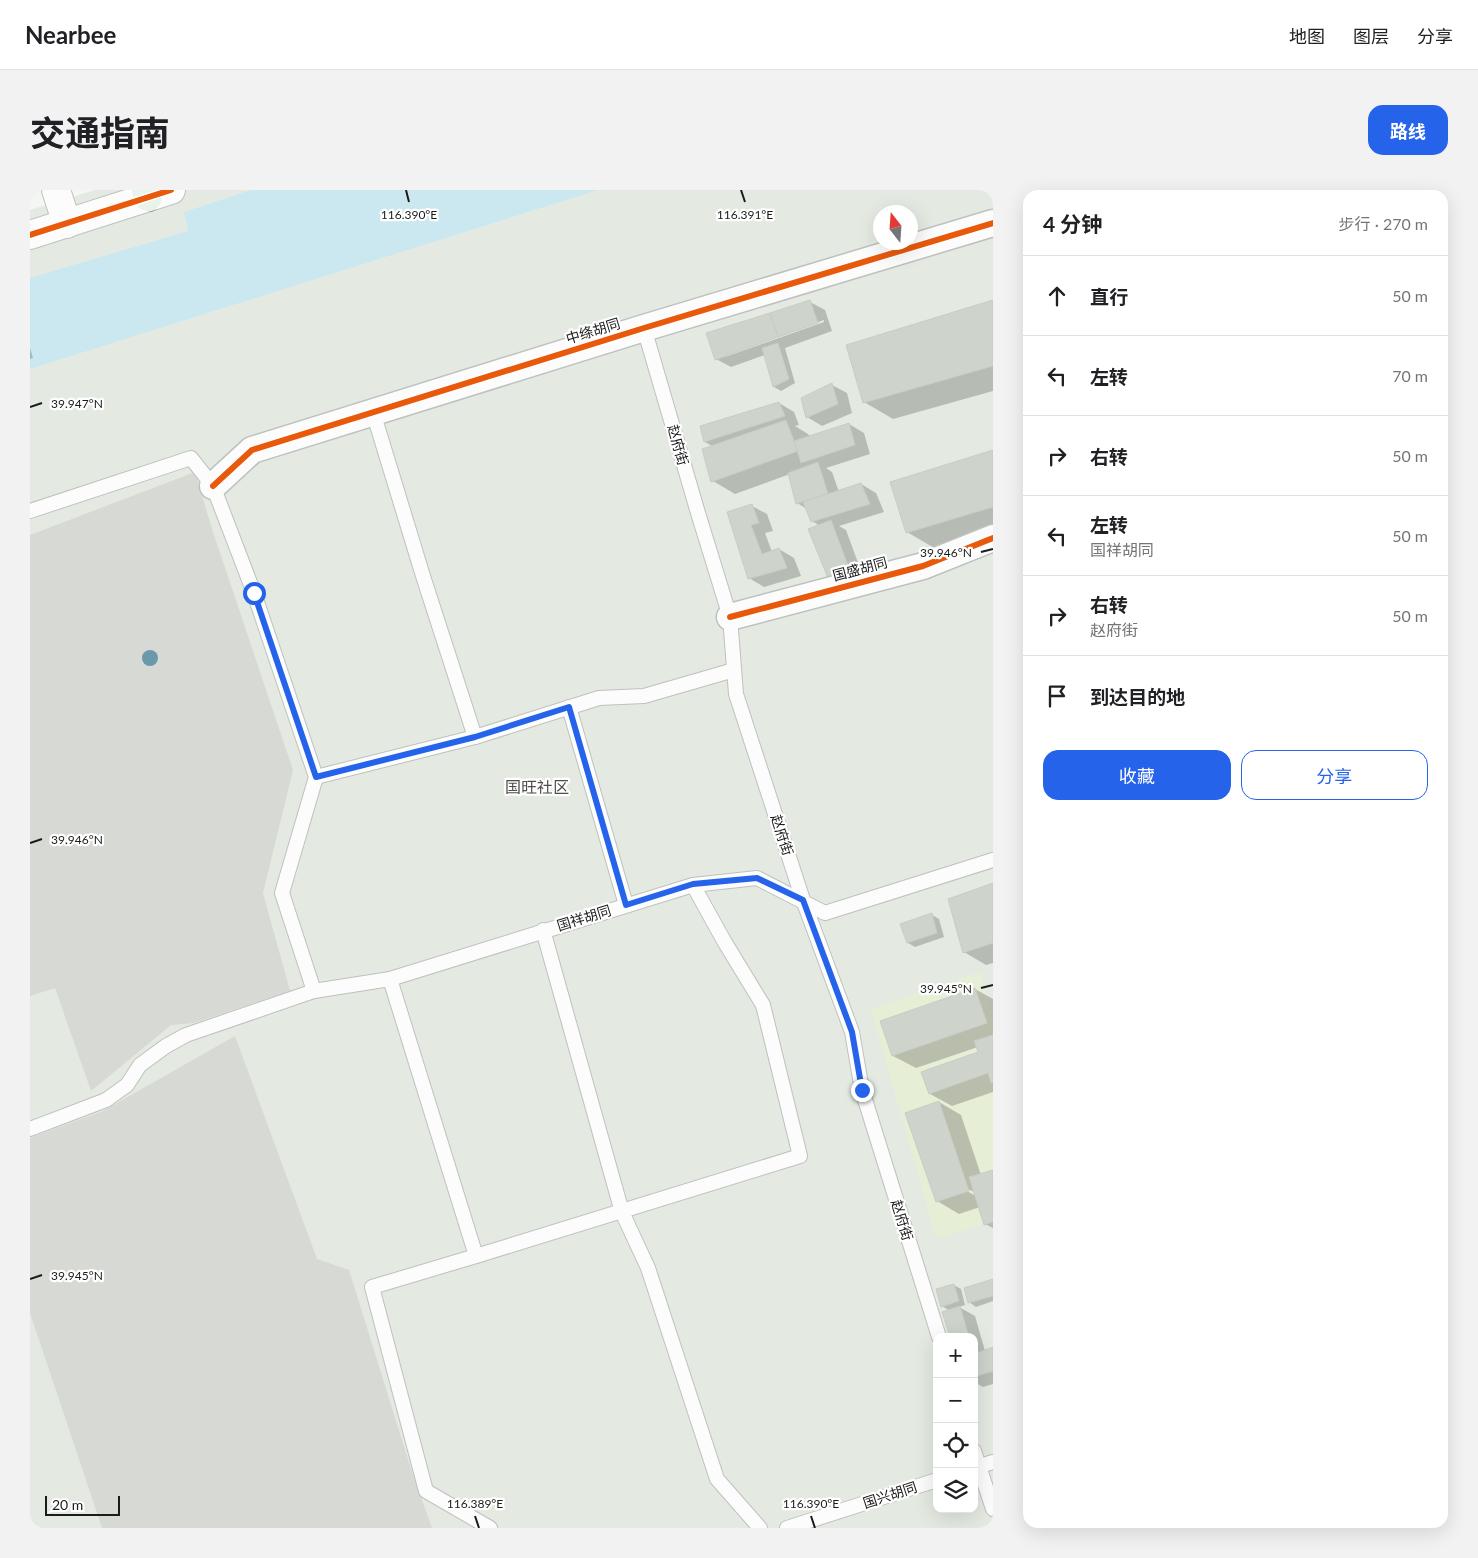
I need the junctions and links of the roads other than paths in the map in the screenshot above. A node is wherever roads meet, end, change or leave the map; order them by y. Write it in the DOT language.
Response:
graph roads {
  1 [pos="56,190"];
  2 [pos="155,192"];
  3 [pos="110,199"];
  4 [pos="993,223"];
  5 [pos="67,224"];
  6 [pos="30,235"];
  7 [pos="644,328"];
  8 [pos="373,412"];
  9 [pos="213,486"];
  10 [pos="30,511"];
  11 [pos="993,538"];
  12 [pos="730,617"];
  13 [pos="734,670"];
  14 [pos="569,707"];
  15 [pos="475,737"];
  16 [pos="316,777"];
  17 [pos="993,860"];
  18 [pos="693,884"];
  19 [pos="803,900"];
  20 [pos="626,905"];
  21 [pos="543,930"];
  22 [pos="390,979"];
  23 [pos="314,991"];
  24 [pos="30,1129"];
  25 [pos="622,1212"];
  26 [pos="476,1256"];
  27 [pos="938,1333"];
  28 [pos="993,1462"];
  29 [pos="978,1468"];
  30 [pos="978,1471"];
  31 [pos="933,1481"];
  32 [pos="993,1509"];
  33 [pos="490,1528"];
  34 [pos="760,1528"];
  35 [pos="787,1528"];
  1 -- 5 [label="street"];
  2 -- 3 [label="street"];
  3 -- 5 [label="street"];
  4 -- 7 [label="street, 中绦胡同"];
  5 -- 6 [label="street"];
  7 -- 8 [label="street, 中绦胡同"];
  7 -- 12 [label="lane, 赵府街"];
  8 -- 9 [label="street, 中绦胡同"];
  8 -- 15 [label="lane"];
  9 -- 10 [label="lane"];
  9 -- 16 [label="lane"];
  11 -- 12 [label="street, 国盛胡同"];
  12 -- 13 [label="lane, 赵府街"];
  13 -- 14 [label="lane"];
  13 -- 19 [label="lane, 赵府街"];
  14 -- 15 [label="lane"];
  14 -- 20 [label="lane"];
  15 -- 16 [label="lane"];
  16 -- 23 [label="lane"];
  17 -- 19 [label="lane, 国祥胡同"];
  18 -- 19 [label="lane, 国祥胡同"];
  18 -- 20 [label="lane, 国祥胡同"];
  18 -- 25 [label="lane"];
  19 -- 27 [label="lane, 赵府街"];
  20 -- 21 [label="lane, 国祥胡同"];
  21 -- 22 [label="lane, 国祥胡同"];
  21 -- 25 [label="lane"];
  22 -- 23 [label="lane, 国祥胡同"];
  22 -- 26 [label="lane"];
  23 -- 24 [label="lane, 国祥胡同"];
  25 -- 26 [label="lane"];
  25 -- 34 [label="lane"];
  26 -- 33 [label="lane"];
  28 -- 29 [label="lane"];
  30 -- 32 [label="lane"];
  31 -- 35 [label="lane, 国兴胡同"];
}
